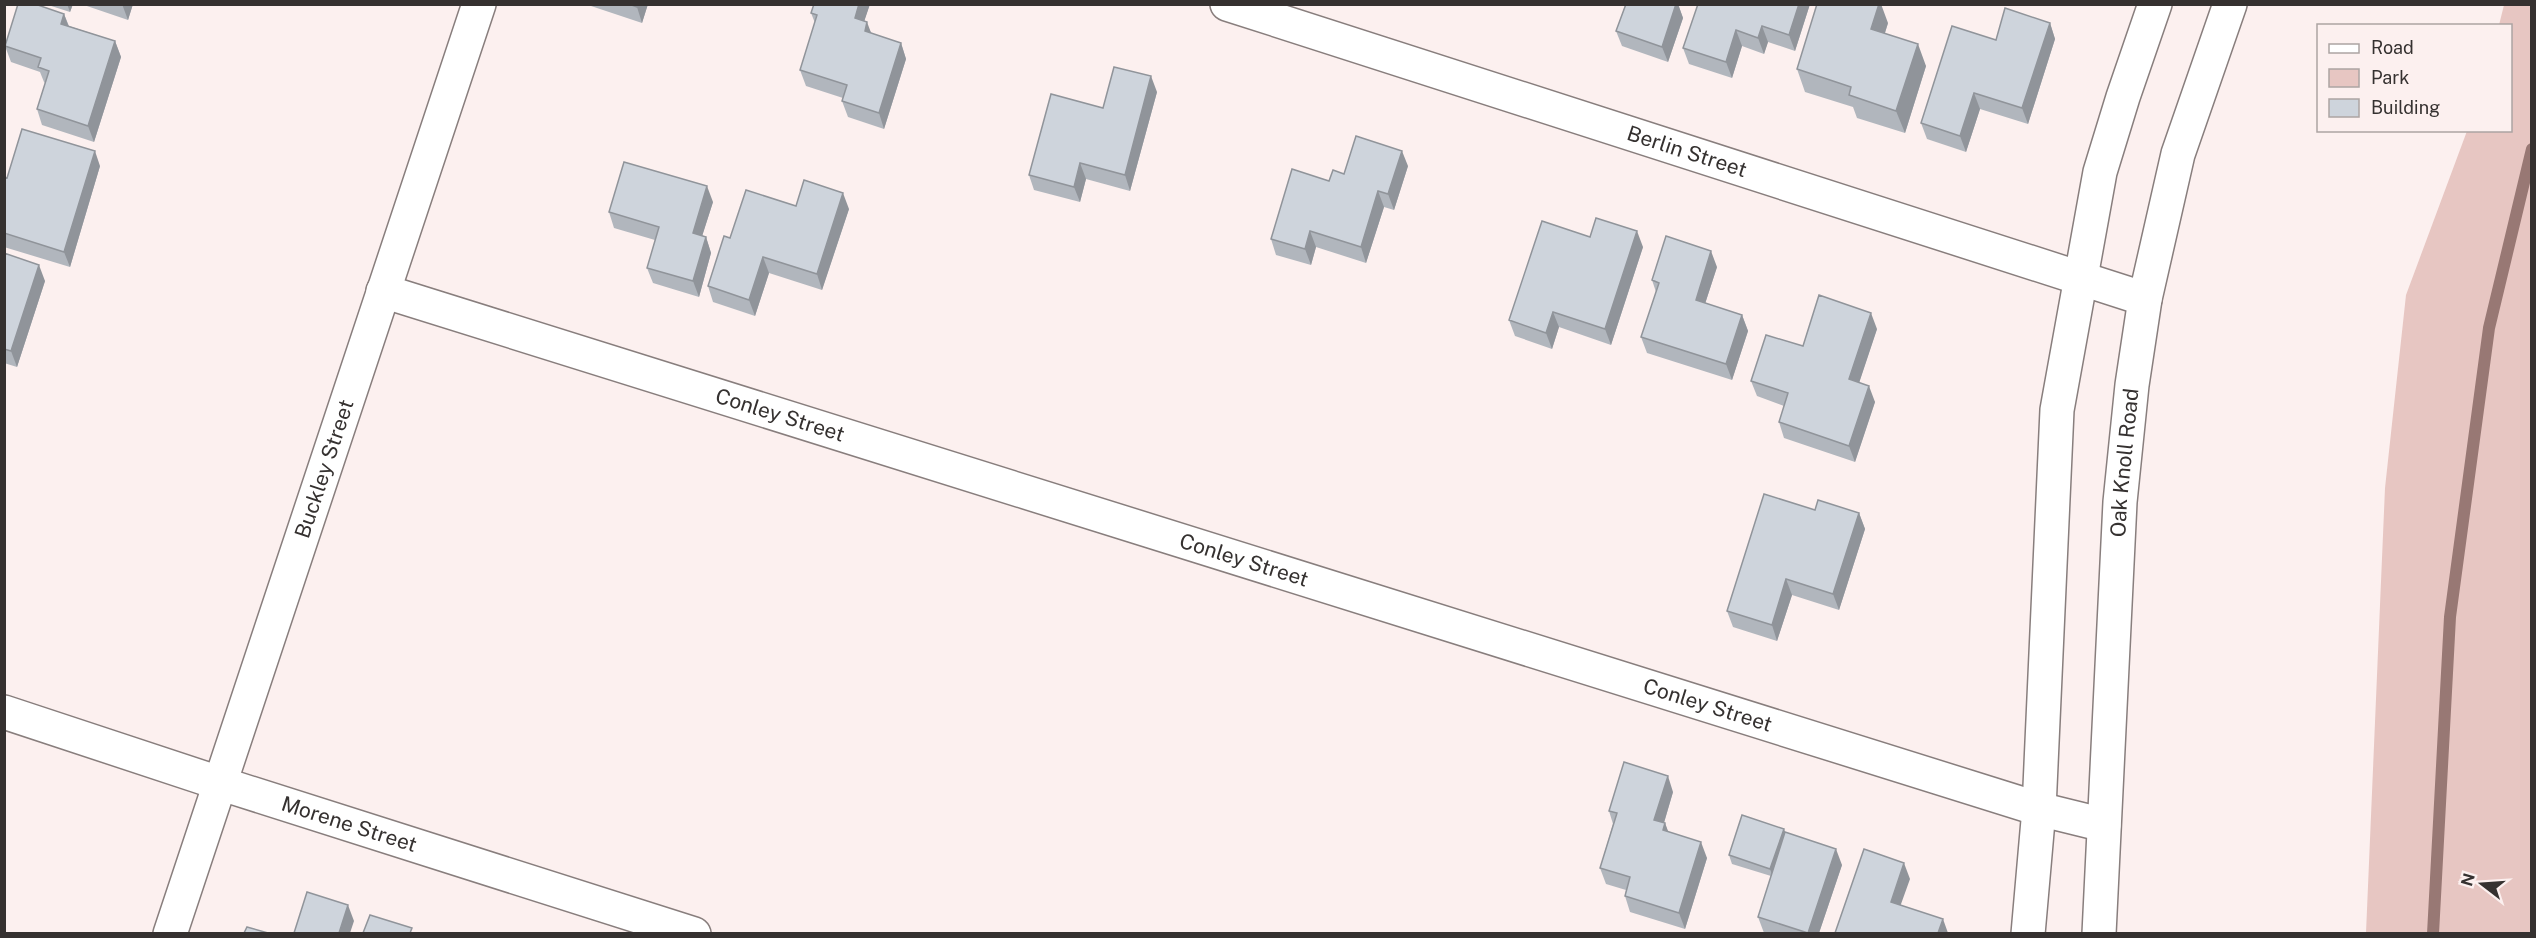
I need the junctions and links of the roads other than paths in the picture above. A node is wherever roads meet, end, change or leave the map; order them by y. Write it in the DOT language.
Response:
graph roads {
  1 [pos="478,4"];
  2 [pos="1227,4"];
  3 [pos="2155,4"];
  4 [pos="2230,4"];
  5 [pos="2080,280"];
  6 [pos="383,291"];
  7 [pos="2145,299"];
  8 [pos="4,712"];
  9 [pos="219,783"];
  10 [pos="2039,808"];
  11 [pos="2104,825"];
  12 [pos="170,933"];
  13 [pos="694,933"];
  14 [pos="2028,933"];
  15 [pos="2099,933"];
  1 -- 6 [label="street, Buckley Street"];
  2 -- 5 [label="street, Berlin Street"];
  3 -- 5 [label="street"];
  4 -- 7 [label="street, Oak Knoll Road"];
  5 -- 7 [label="street, Berlin Street"];
  5 -- 10 [label="street"];
  6 -- 9 [label="street, Buckley Street"];
  6 -- 10 [label="street, Conley Street"];
  7 -- 11 [label="street, Oak Knoll Road"];
  8 -- 9 [label="street, Morene Street"];
  9 -- 12 [label="street, Buckley Street"];
  9 -- 13 [label="street, Morene Street"];
  10 -- 11 [label="street, Conley Street"];
  10 -- 14 [label="street"];
  11 -- 15 [label="street, Oak Knoll Road"];
}
